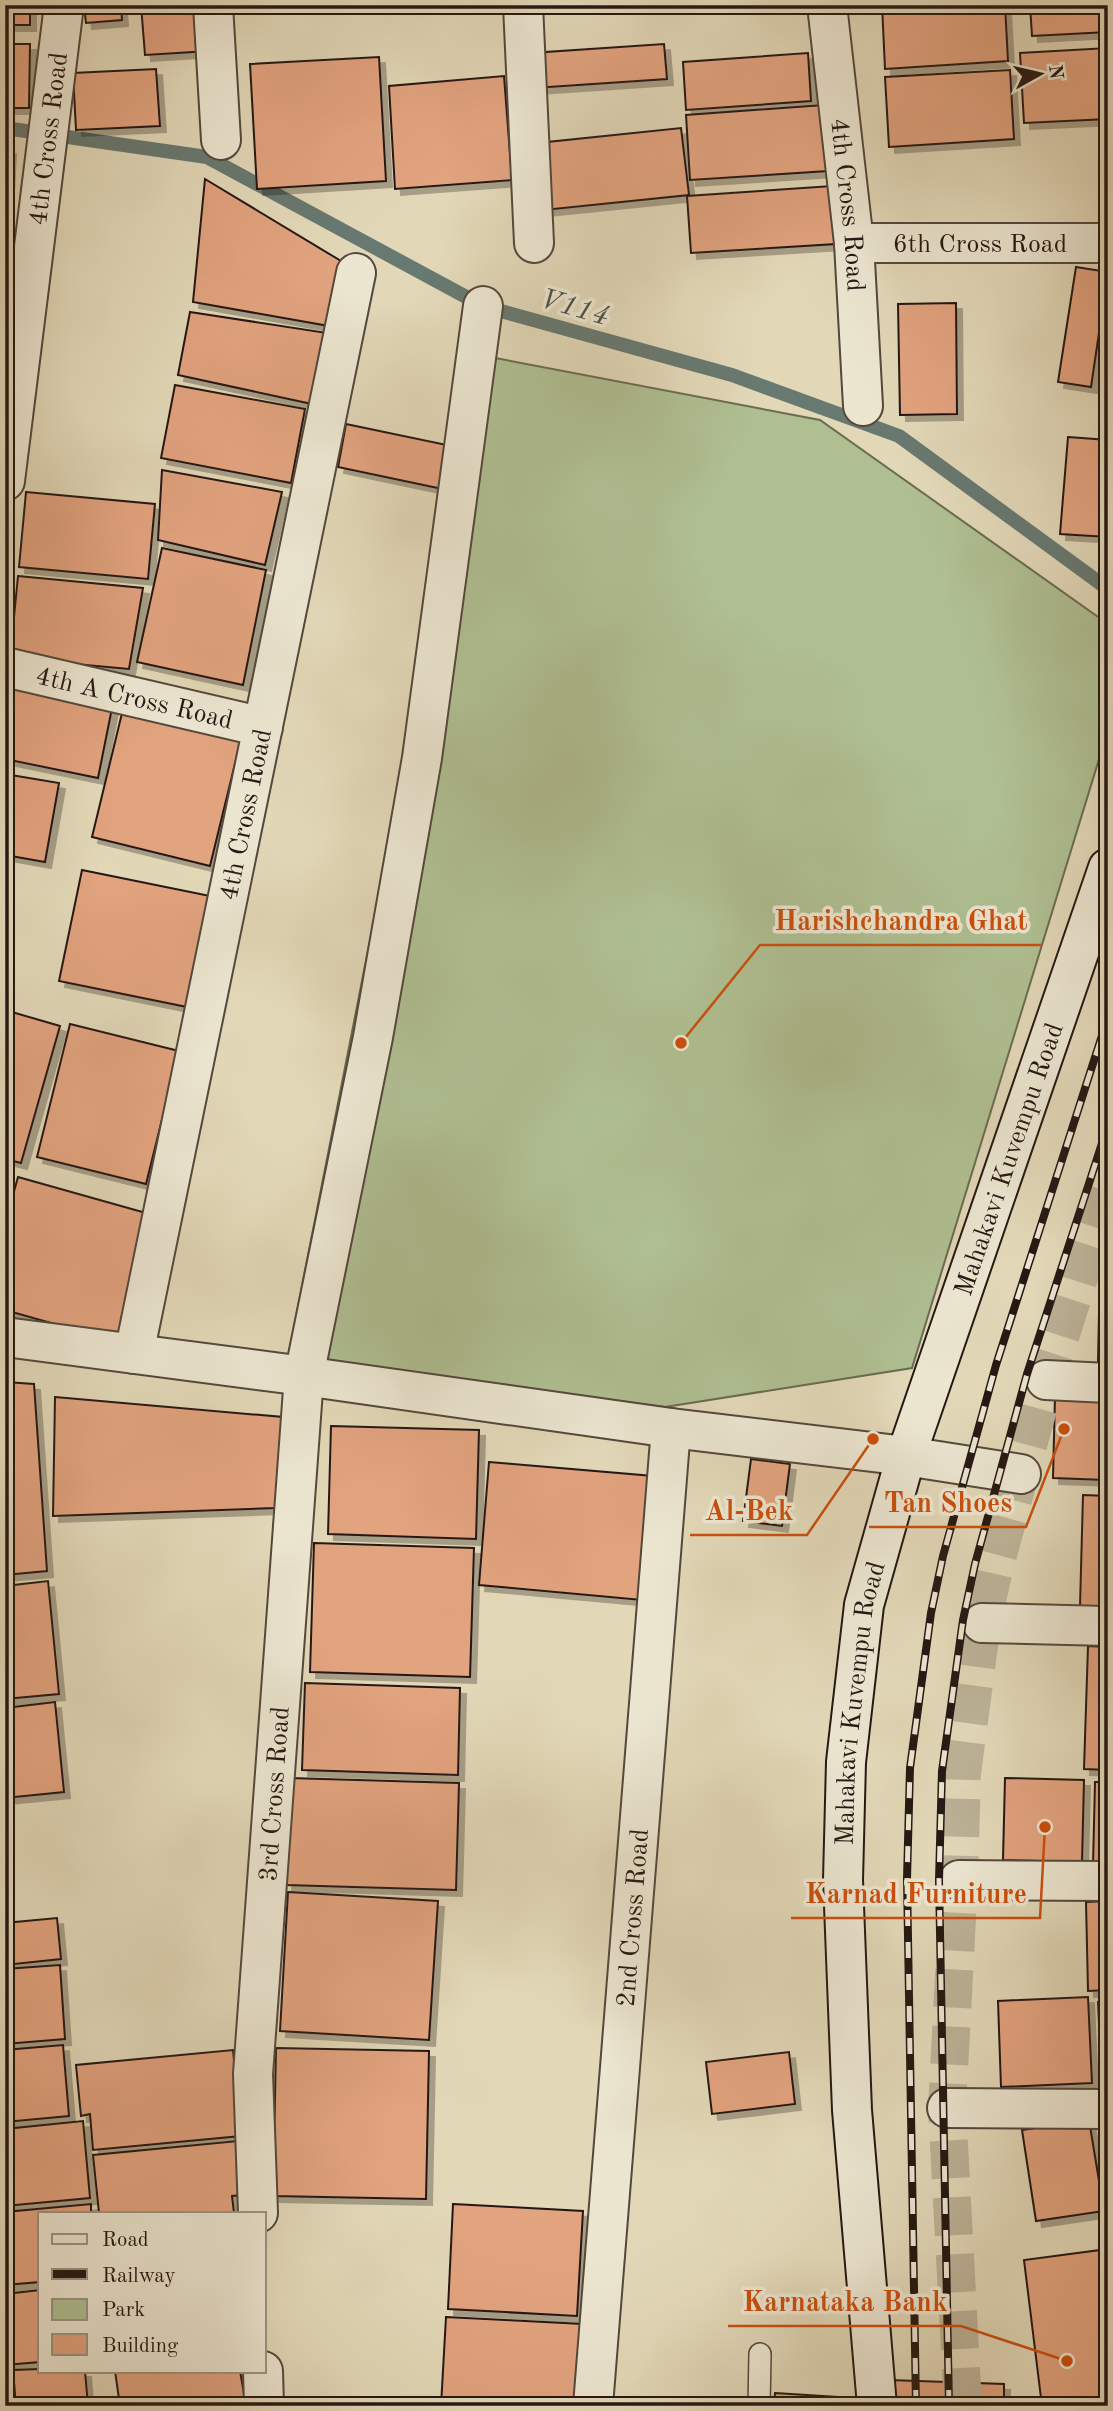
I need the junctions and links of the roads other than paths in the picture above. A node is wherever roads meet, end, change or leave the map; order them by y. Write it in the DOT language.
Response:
graph roads {
  1 [pos="65,5"];
  2 [pos="213,5"];
  3 [pos="523,5"];
  4 [pos="827,5"];
  5 [pos="221,140"];
  6 [pos="534,243"];
  7 [pos="854,243"];
  8 [pos="1108,243"];
  9 [pos="356,273"];
  10 [pos="483,306"];
  11 [pos="863,407"];
  12 [pos="5,481"];
  13 [pos="5,667"];
  14 [pos="262,727"];
  15 [pos="1108,868"];
  16 [pos="5,1337"];
  17 [pos="134,1354"];
  18 [pos="304,1376"];
  19 [pos="1046,1380"];
  20 [pos="1108,1382"];
  21 [pos="671,1428"];
  22 [pos="906,1457"];
  23 [pos="1021,1474"];
  24 [pos="982,1623"];
  25 [pos="1108,1626"];
  26 [pos="959,1880"];
  27 [pos="1108,1881"];
  28 [pos="947,2108"];
  29 [pos="1108,2109"];
  30 [pos="258,2212"];
  31 [pos="760,2354"];
  32 [pos="263,2372"];
  33 [pos="264,2406"];
  34 [pos="593,2406"];
  35 [pos="759,2406"];
  36 [pos="877,2406"];
  1 -- 12 [label="street, 4th Cross Road"];
  2 -- 5 [label="street"];
  3 -- 6 [label="street"];
  4 -- 7 [label="street, 4th Cross Road"];
  7 -- 8 [label="street, 6th Cross Road"];
  7 -- 11 [label="street, 4th Cross Road"];
  9 -- 14 [label="street, 4th Cross Road"];
  10 -- 18 [label="street, 3rd Cross Road"];
  13 -- 14 [label="street, 4th A Cross Road"];
  14 -- 17 [label="street, 4th Cross Road"];
  15 -- 22 [label="street, Mahakavi Kuvempu Road"];
  16 -- 17 [label="street"];
  17 -- 18 [label="street"];
  18 -- 21 [label="street"];
  18 -- 30 [label="street, 3rd Cross Road"];
  19 -- 20 [label="street"];
  21 -- 22 [label="street"];
  21 -- 34 [label="street, 2nd Cross Road"];
  22 -- 23 [label="street"];
  22 -- 36 [label="street, Mahakavi Kuvempu Road"];
  24 -- 25 [label="street"];
  26 -- 27 [label="street"];
  28 -- 29 [label="street"];
  31 -- 35 [label="lane"];
  32 -- 33 [label="street"];
}
